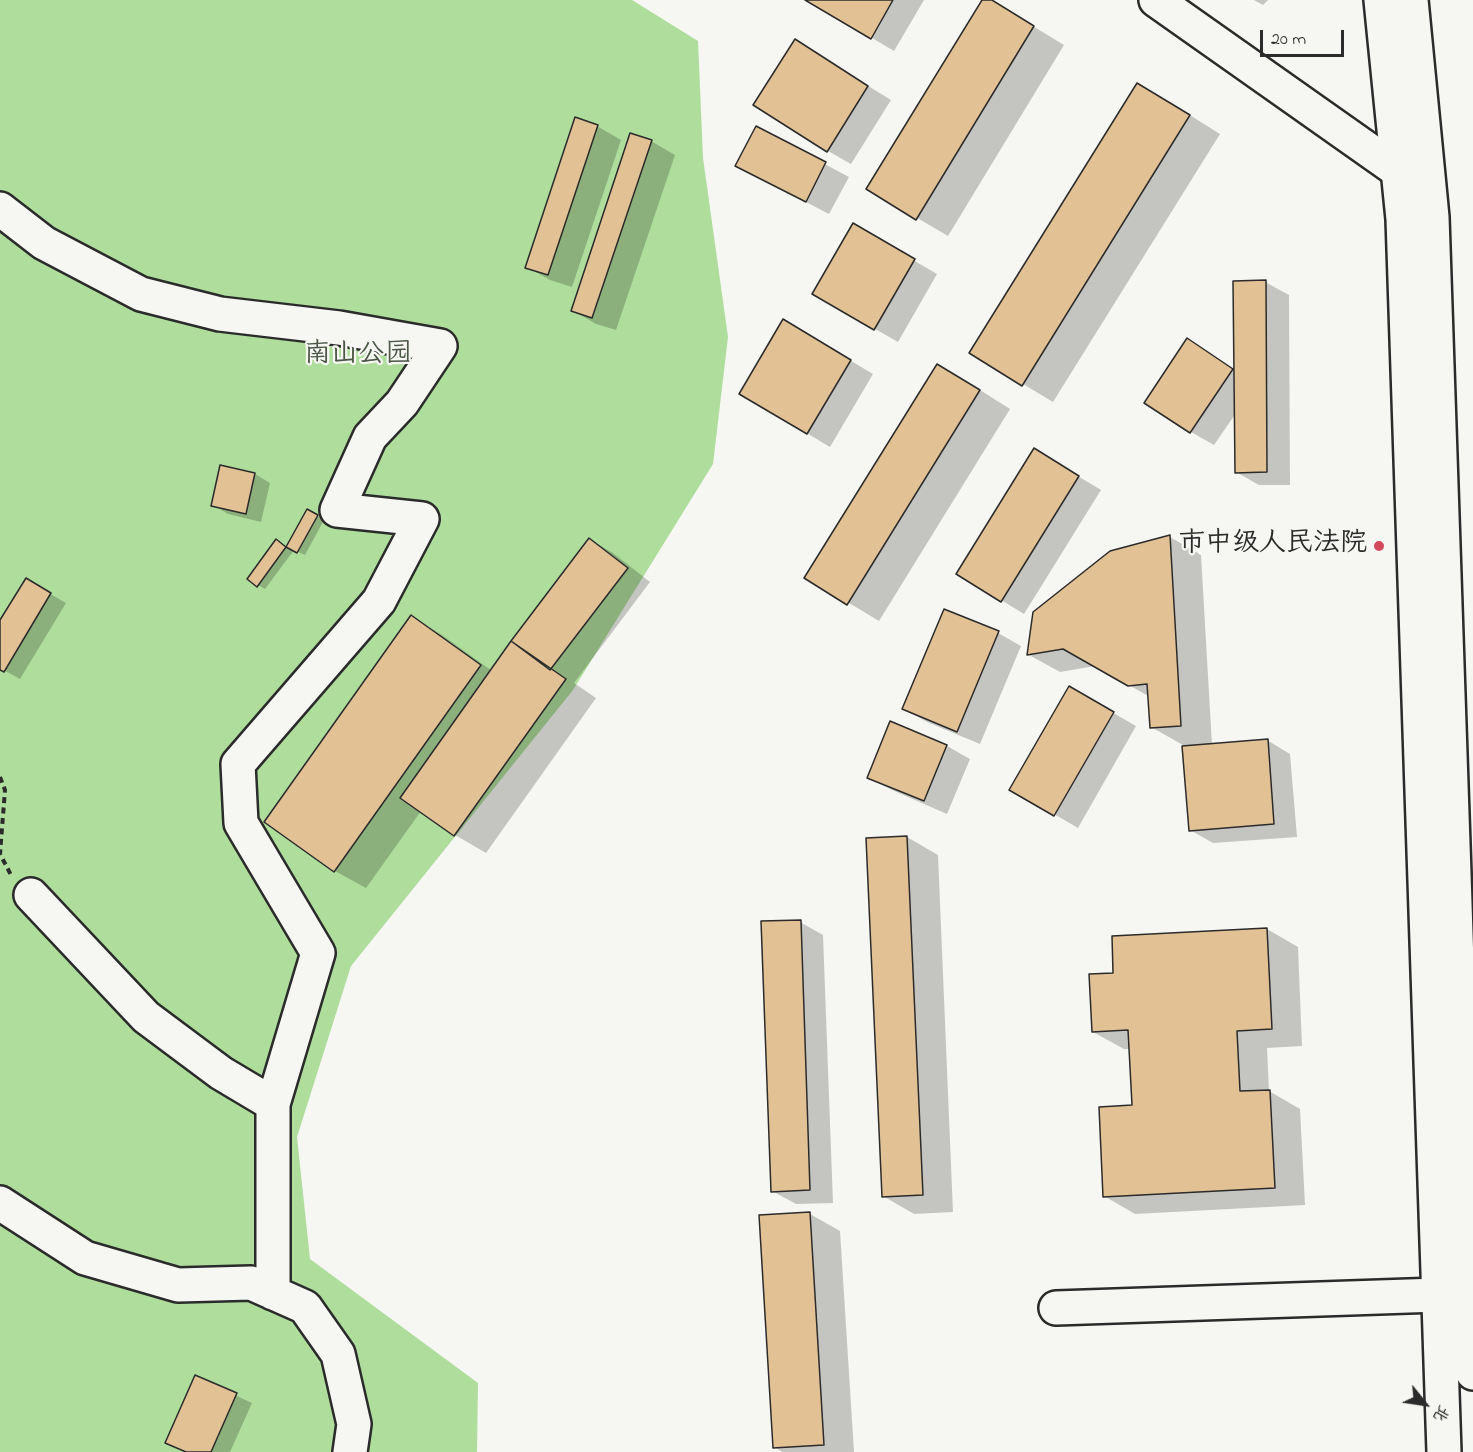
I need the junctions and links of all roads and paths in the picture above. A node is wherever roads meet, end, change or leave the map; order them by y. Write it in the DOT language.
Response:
graph roads {
  1 [pos="1156,0"];
  2 [pos="1381,0"];
  3 [pos="1411,0"];
  4 [pos="1412,170"];
  5 [pos="0,209"];
  6 [pos="0,777"];
  7 [pos="31,895"];
  8 [pos="273,1104"];
  9 [pos="0,1203"];
  10 [pos="1460,1292"];
  11 [pos="273,1293"];
  12 [pos="1056,1308"];
  13 [pos="1473,1373"];
  14 [pos="350,1452"];
  15 [pos="1444,1452"];
  1 -- 4 [label="street"];
  2 -- 4 [label="street"];
  3 -- 4 [label="street"];
  4 -- 10 [label="street"];
  5 -- 8 [label="street"];
  6 -- 7 [label="path"];
  7 -- 8 [label="street"];
  8 -- 11 [label="street"];
  9 -- 11 [label="street"];
  10 -- 12 [label="street"];
  10 -- 13 [label="street"];
  10 -- 15 [label="street"];
  11 -- 14 [label="street"];
}
